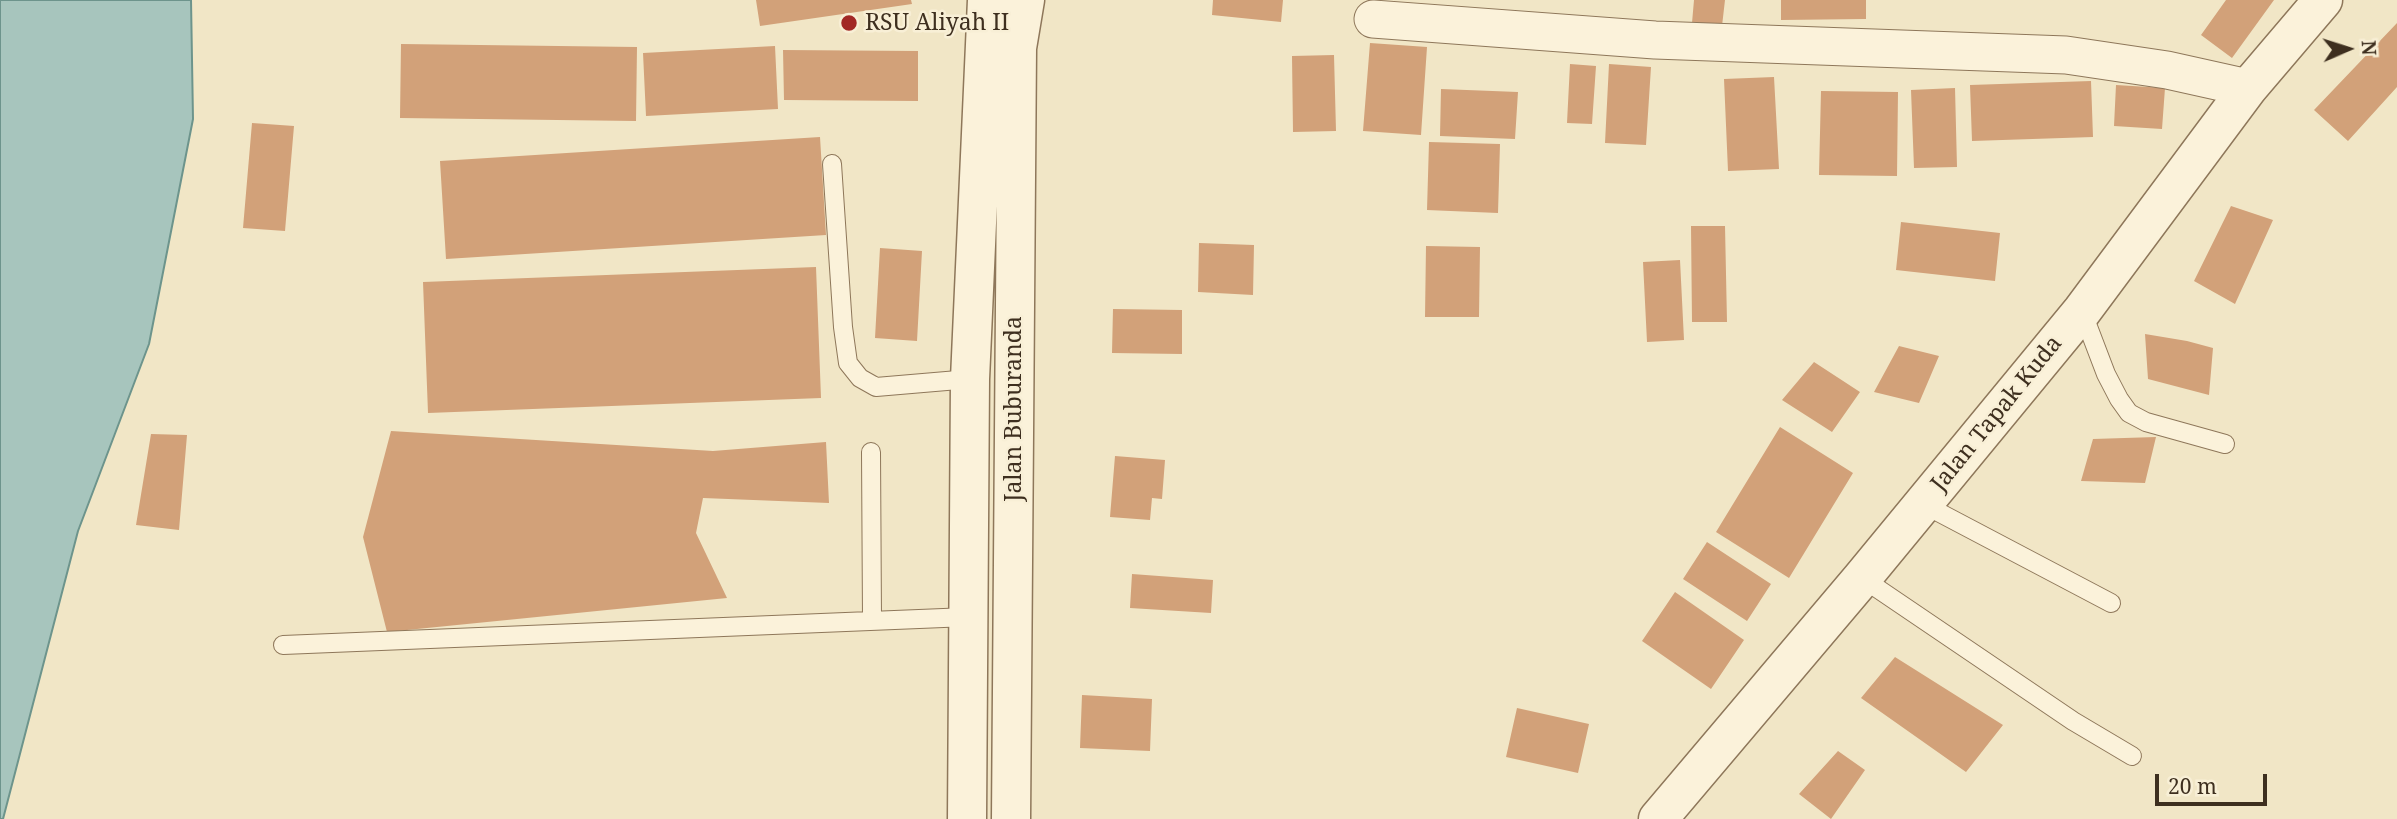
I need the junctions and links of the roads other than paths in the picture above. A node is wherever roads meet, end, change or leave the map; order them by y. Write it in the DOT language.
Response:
graph roads {
  1 [pos="987,0"];
  2 [pos="1025,0"];
  3 [pos="2323,0"];
  4 [pos="1373,19"];
  5 [pos="2248,88"];
  6 [pos="832,164"];
  7 [pos="2082,311"];
  8 [pos="970,379"];
  9 [pos="2225,444"];
  10 [pos="871,452"];
  11 [pos="1923,503"];
  12 [pos="1862,578"];
  13 [pos="2111,603"];
  14 [pos="968,617"];
  15 [pos="872,619"];
  16 [pos="283,645"];
  17 [pos="2132,756"];
  18 [pos="967,819"];
  19 [pos="1011,819"];
  20 [pos="1658,819"];
  1 -- 8 [label="street, Jalan Buburanda"];
  2 -- 19 [label="street, Jalan Buburanda"];
  3 -- 5 [label="street, Jalan Tapak Kuda"];
  4 -- 5 [label="street"];
  5 -- 7 [label="street, Jalan Tapak Kuda"];
  6 -- 8 [label="lane"];
  7 -- 9 [label="lane"];
  7 -- 11 [label="street, Jalan Tapak Kuda"];
  8 -- 14 [label="street, Jalan Buburanda"];
  10 -- 15 [label="lane"];
  11 -- 12 [label="street, Jalan Tapak Kuda"];
  11 -- 13 [label="lane"];
  12 -- 17 [label="lane"];
  12 -- 20 [label="street, Jalan Tapak Kuda"];
  14 -- 15 [label="lane"];
  14 -- 18 [label="street, Jalan Buburanda"];
  15 -- 16 [label="lane"];
}
